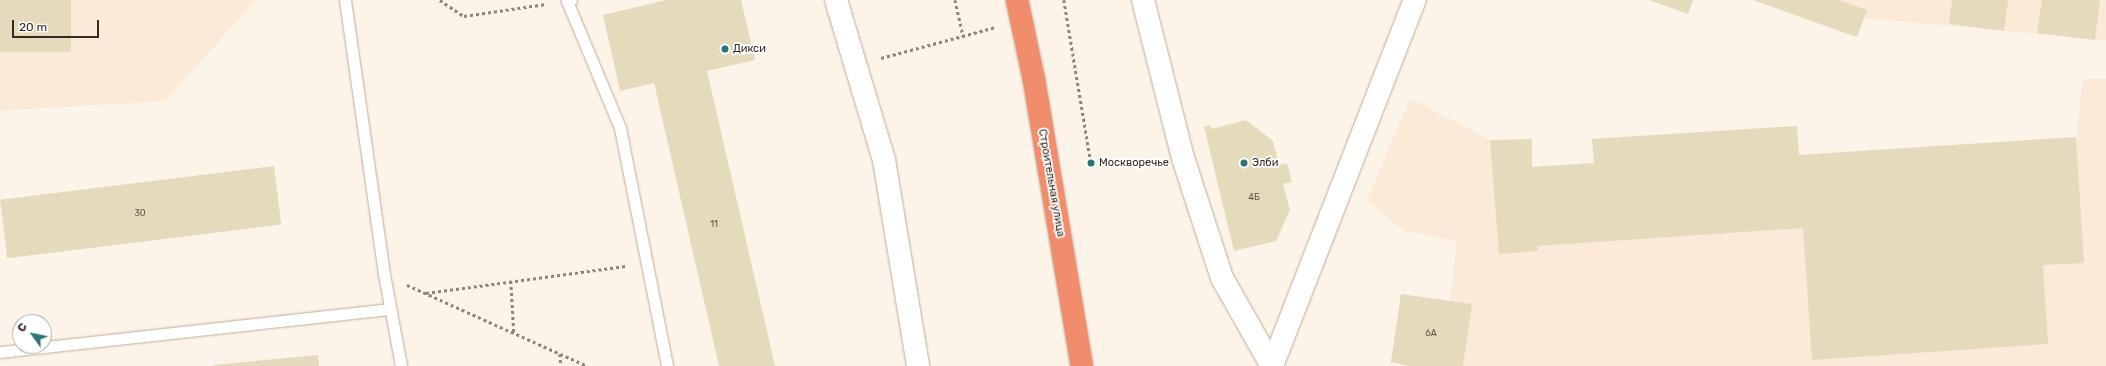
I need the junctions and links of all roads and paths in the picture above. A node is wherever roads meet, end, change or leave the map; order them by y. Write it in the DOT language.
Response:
graph roads {
  1 [pos="345,0"];
  2 [pos="440,0"];
  3 [pos="836,0"];
  4 [pos="954,0"];
  5 [pos="1017,0"];
  6 [pos="1064,0"];
  7 [pos="1143,0"];
  8 [pos="1415,0"];
  9 [pos="569,1"];
  10 [pos="1003,26"];
  11 [pos="963,36"];
  12 [pos="855,64"];
  13 [pos="1091,163"];
  14 [pos="647,263"];
  15 [pos="384,274"];
  16 [pos="511,281"];
  17 [pos="426,293"];
  18 [pos="390,309"];
  19 [pos="514,333"];
  20 [pos="0,352"];
  21 [pos="560,354"];
  22 [pos="401,366"];
  23 [pos="561,366"];
  24 [pos="587,366"];
  25 [pos="667,366"];
  26 [pos="918,366"];
  27 [pos="1082,366"];
  28 [pos="1272,366"];
  1 -- 15 [label="lane"];
  2 -- 9 [label="path"];
  3 -- 12 [label="street"];
  4 -- 11 [label="path"];
  5 -- 27 [label="highway, Строительная улица"];
  6 -- 13 [label="path"];
  7 -- 28 [label="street"];
  8 -- 28 [label="street"];
  9 -- 14 [label="lane"];
  10 -- 11 [label="path"];
  11 -- 12 [label="path"];
  12 -- 26 [label="street"];
  14 -- 16 [label="path"];
  14 -- 25 [label="lane"];
  15 -- 17 [label="path"];
  15 -- 18 [label="lane"];
  16 -- 17 [label="path"];
  16 -- 19 [label="path"];
  17 -- 19 [label="path"];
  18 -- 20 [label="lane"];
  18 -- 22 [label="lane"];
  19 -- 21 [label="path"];
  21 -- 23 [label="path"];
  21 -- 24 [label="path"];
}
